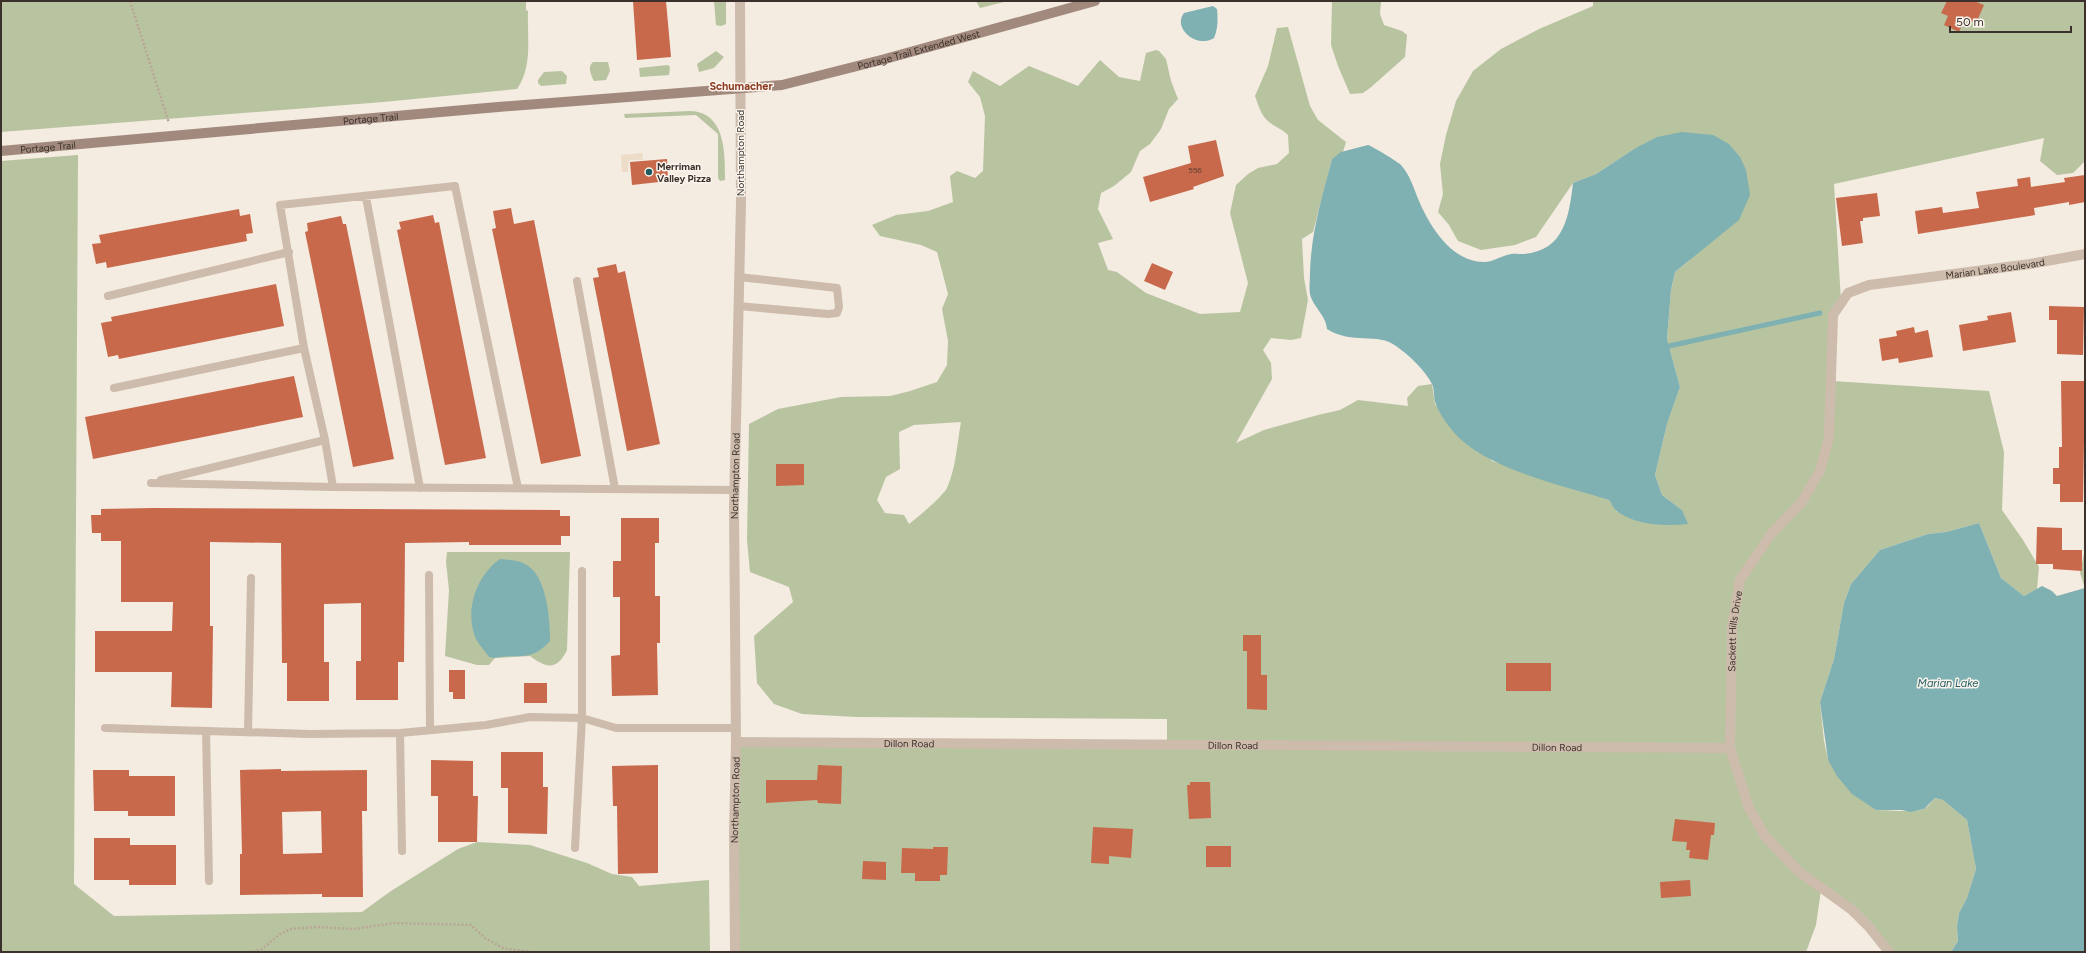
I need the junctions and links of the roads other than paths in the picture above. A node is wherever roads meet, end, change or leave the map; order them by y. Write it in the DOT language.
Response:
graph roads {
  1 [pos="740,1"];
  2 [pos="1095,1"];
  3 [pos="740,88"];
  4 [pos="1,151"];
  5 [pos="366,197"];
  6 [pos="289,252"];
  7 [pos="2085,254"];
  8 [pos="739,276"];
  9 [pos="1906,280"];
  10 [pos="577,281"];
  11 [pos="108,296"];
  12 [pos="738,306"];
  13 [pos="304,348"];
  14 [pos="114,388"];
  15 [pos="325,440"];
  16 [pos="333,487"];
  17 [pos="420,488"];
  18 [pos="518,488"];
  19 [pos="615,489"];
  20 [pos="735,490"];
  21 [pos="582,571"];
  22 [pos="429,575"];
  23 [pos="251,578"];
  24 [pos="582,718"];
  25 [pos="105,728"];
  26 [pos="736,728"];
  27 [pos="430,730"];
  28 [pos="206,731"];
  29 [pos="248,732"];
  30 [pos="400,733"];
  31 [pos="736,742"];
  32 [pos="1730,748"];
  33 [pos="575,848"];
  34 [pos="402,850"];
  35 [pos="209,881"];
  36 [pos="735,952"];
  37 [pos="1889,952"];
  1 -- 3 [label="street, Northampton Road"];
  2 -- 3 [label="main road, Portage Trail Extended West"];
  3 -- 4 [label="main road, Portage Trail"];
  3 -- 8 [label="street, Northampton Road"];
  5 -- 6 [label="lane"];
  5 -- 17 [label="lane"];
  5 -- 18 [label="lane"];
  6 -- 11 [label="lane"];
  6 -- 13 [label="lane"];
  7 -- 9 [label="street, Marian Lake Boulevard"];
  8 -- 12 [label="street, Northampton Road"];
  8 -- 12 [label="lane"];
  9 -- 32 [label="street, Sackett Hills Drive"];
  10 -- 19 [label="lane"];
  12 -- 20 [label="street, Northampton Road"];
  13 -- 14 [label="lane"];
  13 -- 15 [label="lane"];
  15 -- 16 [label="lane"];
  15 -- 16 [label="lane"];
  16 -- 17 [label="lane"];
  17 -- 18 [label="lane"];
  18 -- 19 [label="lane"];
  19 -- 20 [label="lane"];
  20 -- 26 [label="street, Northampton Road"];
  21 -- 24 [label="lane"];
  22 -- 27 [label="lane"];
  23 -- 29 [label="lane"];
  24 -- 26 [label="lane"];
  24 -- 27 [label="lane"];
  24 -- 33 [label="lane"];
  25 -- 28 [label="lane"];
  26 -- 31 [label="street, Northampton Road"];
  27 -- 30 [label="lane"];
  28 -- 29 [label="lane"];
  28 -- 35 [label="lane"];
  29 -- 30 [label="lane"];
  30 -- 34 [label="lane"];
  31 -- 32 [label="street, Dillon Road"];
  31 -- 36 [label="street, Northampton Road"];
  32 -- 37 [label="street, Sackett Hills Drive"];
}
